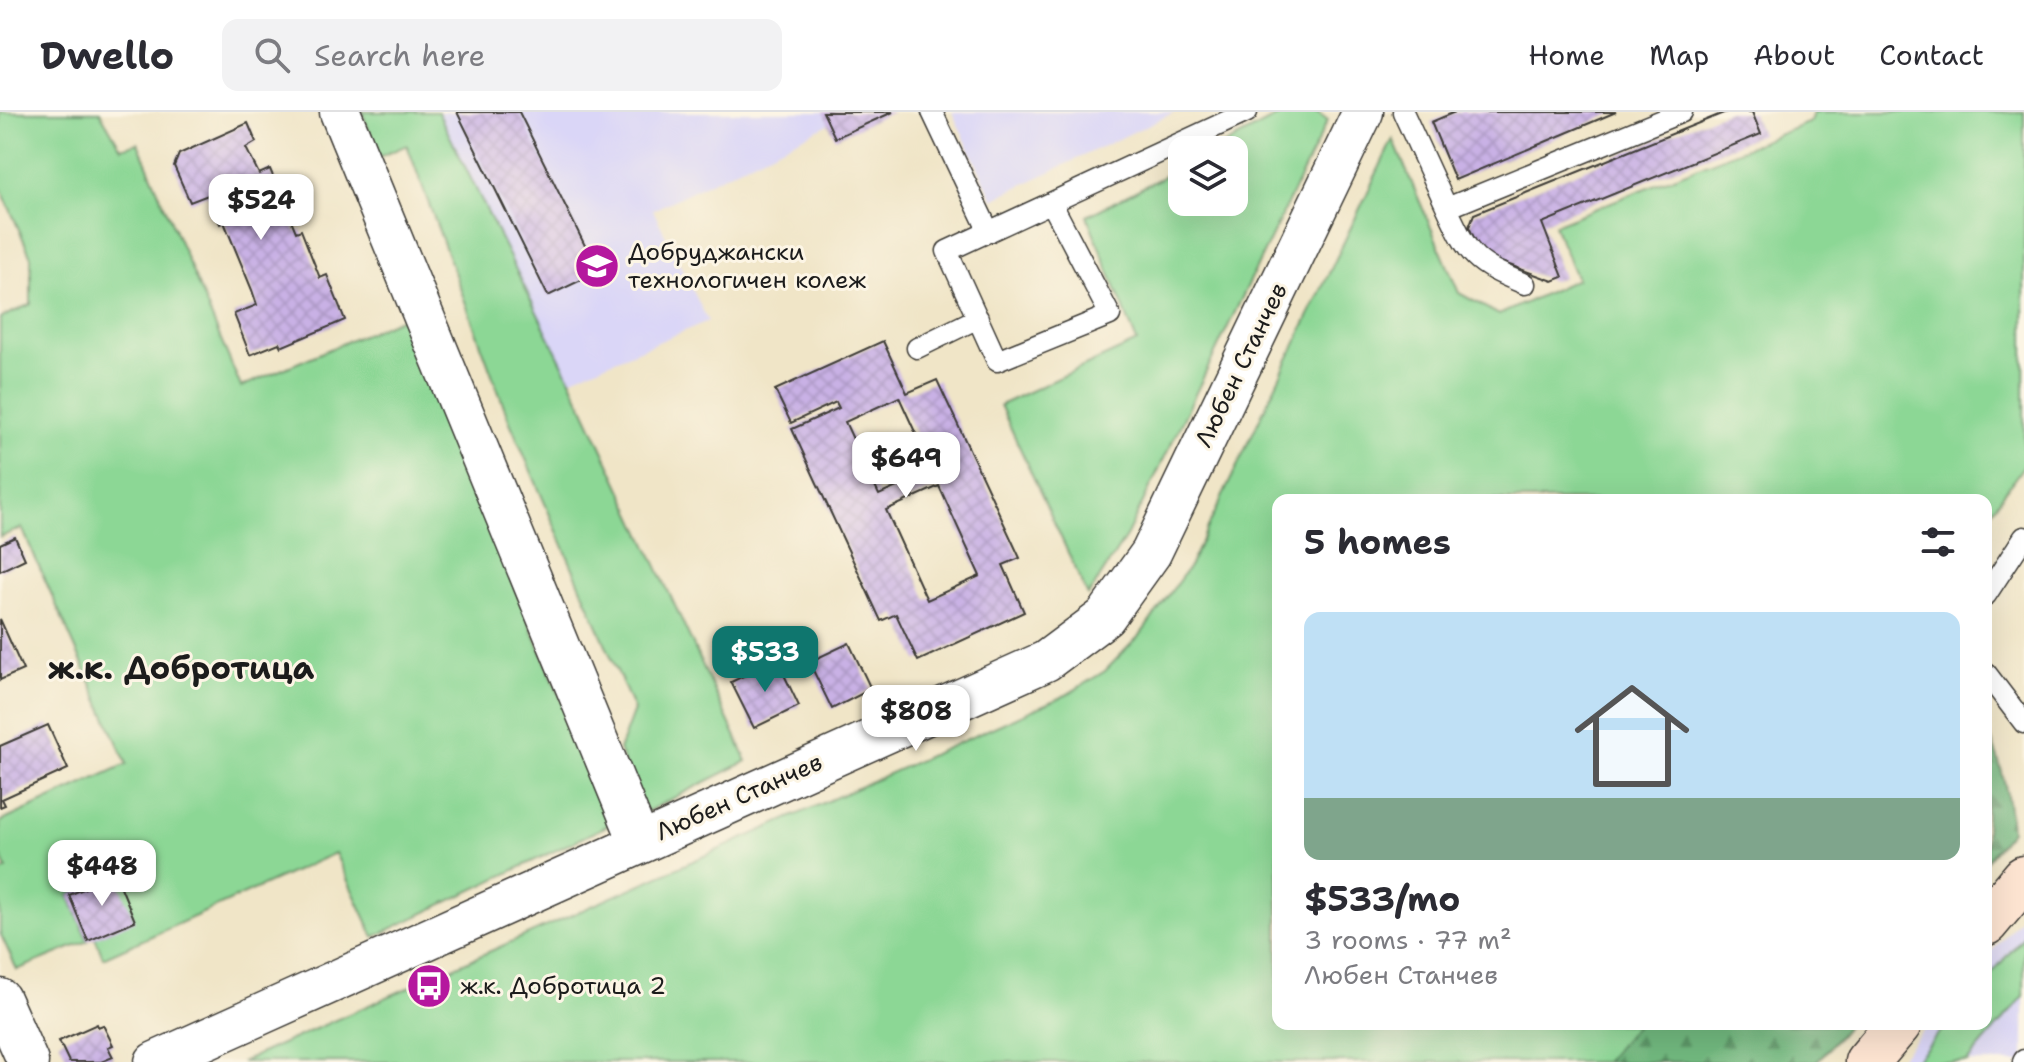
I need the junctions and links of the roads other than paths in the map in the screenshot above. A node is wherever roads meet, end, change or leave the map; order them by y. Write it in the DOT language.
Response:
graph roads {
  1 [pos="340,112"];
  2 [pos="932,112"];
  3 [pos="1247,112"];
  4 [pos="1363,112"];
  5 [pos="1403,112"];
  6 [pos="1682,112"];
  7 [pos="1052,204"];
  8 [pos="1447,208"];
  9 [pos="989,232"];
  10 [pos="1525,284"];
  11 [pos="978,318"];
  12 [pos="917,348"];
  13 [pos="2024,537"];
  14 [pos="1992,586"];
  15 [pos="1992,681"];
  16 [pos="2024,723"];
  17 [pos="639,841"];
  18 [pos="2024,878"];
  19 [pos="1992,916"];
  20 [pos="0,999"];
  21 [pos="1894,1030"];
  22 [pos="28,1062"];
  23 [pos="155,1062"];
  24 [pos="1867,1062"];
  1 -- 17 [label="street"];
  2 -- 9 [label="lane"];
  3 -- 7 [label="lane"];
  4 -- 17 [label="street, Любен Станчев"];
  5 -- 8 [label="lane"];
  6 -- 8 [label="lane"];
  7 -- 9 [label="lane"];
  7 -- 11 [label="lane"];
  8 -- 10 [label="lane"];
  9 -- 11 [label="lane"];
  11 -- 12 [label="lane"];
  13 -- 14 [label="lane"];
  15 -- 16 [label="lane"];
  17 -- 23 [label="street, Любен Станчев"];
  18 -- 19 [label="main road"];
  20 -- 22 [label="street"];
  21 -- 24 [label="main road"];
}
